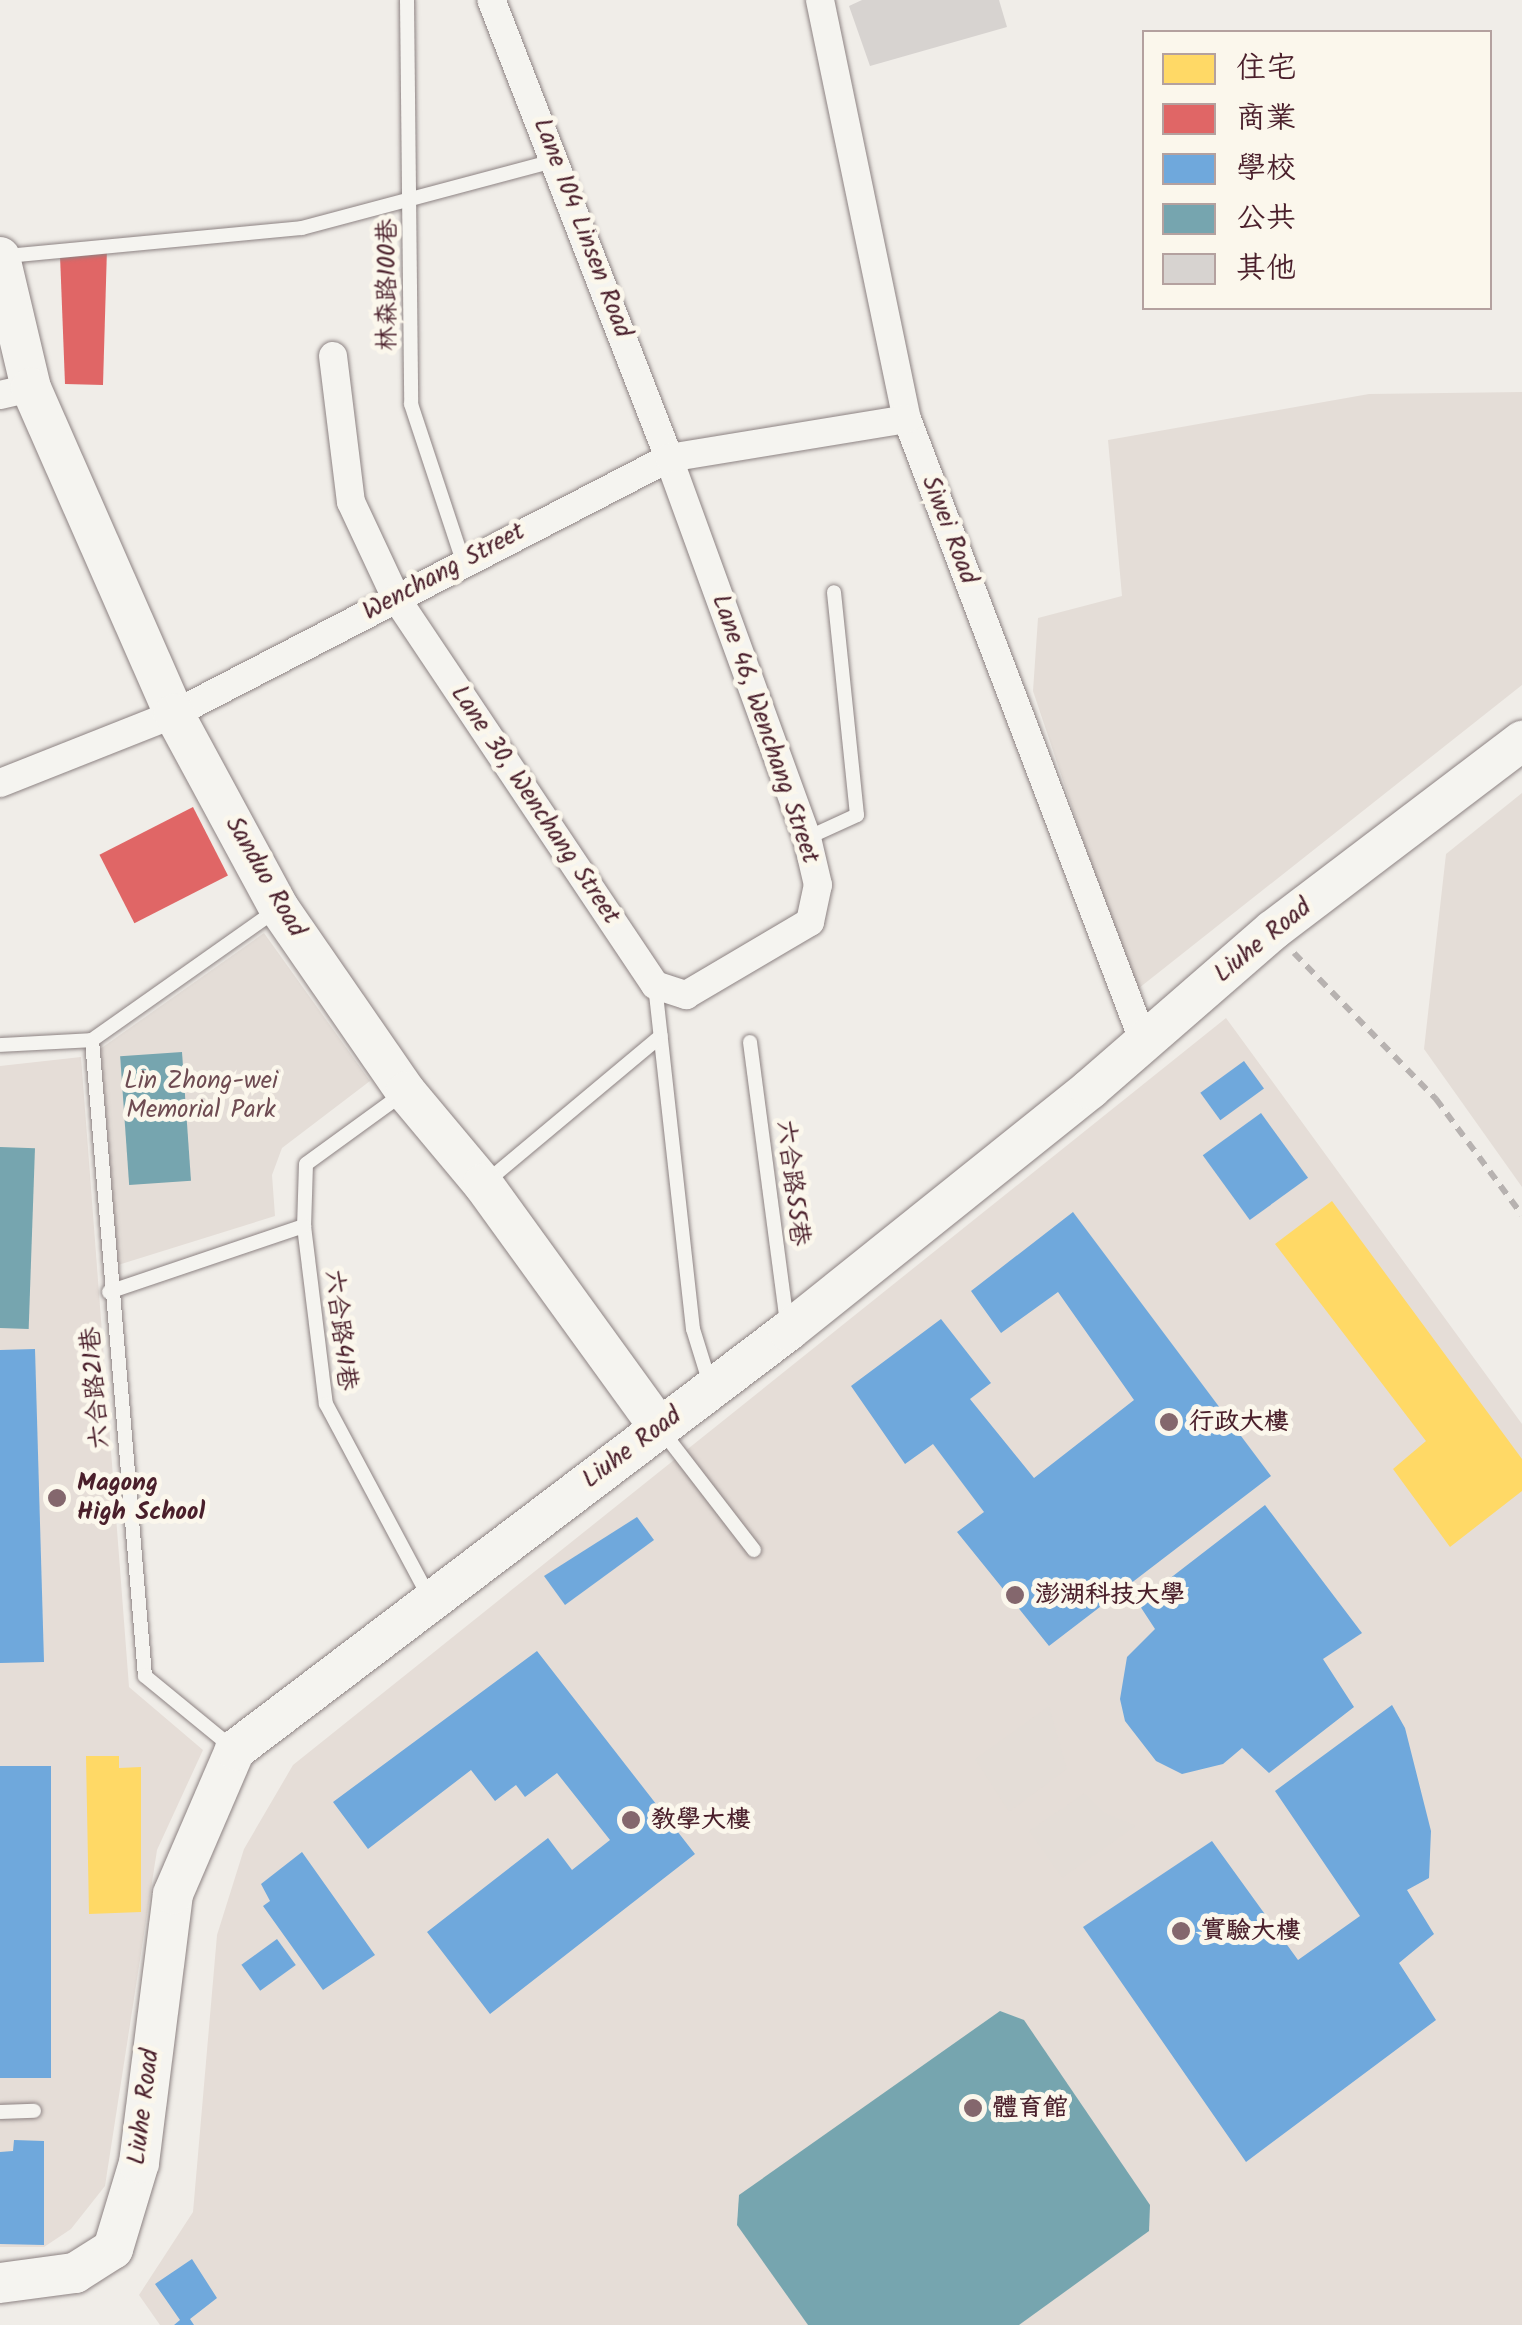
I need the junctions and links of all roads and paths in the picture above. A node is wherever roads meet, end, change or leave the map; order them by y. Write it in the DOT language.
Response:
graph roads {
  1 [pos="407,0"];
  2 [pos="491,0"];
  3 [pos="820,0"];
  4 [pos="557,160"];
  5 [pos="411,201"];
  6 [pos="0,257"];
  7 [pos="333,356"];
  8 [pos="16,391"];
  9 [pos="907,419"];
  10 [pos="669,458"];
  11 [pos="463,561"];
  12 [pos="834,592"];
  13 [pos="396,598"];
  14 [pos="174,714"];
  15 [pos="1522,742"];
  16 [pos="0,783"];
  17 [pos="806,838"];
  18 [pos="279,908"];
  19 [pos="1272,930"];
  20 [pos="656,984"];
  21 [pos="661,1036"];
  22 [pos="92,1040"];
  23 [pos="1143,1040"];
  24 [pos="750,1042"];
  25 [pos="0,1045"];
  26 [pos="406,1092"];
  27 [pos="483,1184"];
  28 [pos="1522,1216"];
  29 [pos="304,1226"];
  30 [pos="109,1292"];
  31 [pos="788,1331"];
  32 [pos="711,1387"];
  33 [pos="659,1427"];
  34 [pos="754,1550"];
  35 [pos="431,1600"];
  36 [pos="235,1750"];
  37 [pos="34,2111"];
  38 [pos="0,2112"];
  39 [pos="0,2282"];
  1 -- 5 [label="lane, 林森路100巷"];
  2 -- 4 [label="street, Lane 104 Linsen Road"];
  3 -- 9 [label="street, Siwei Road"];
  4 -- 5 [label="lane"];
  4 -- 10 [label="street, Lane 104 Linsen Road"];
  5 -- 6 [label="lane"];
  5 -- 11 [label="lane, 林森路100巷"];
  6 -- 8 [label="street, Sanduo Road"];
  7 -- 13 [label="street, Lane 30, Wenchang Street"];
  8 -- 14 [label="street, Sanduo Road"];
  9 -- 10 [label="street, Wenchang Street"];
  9 -- 23 [label="street, Siwei Road"];
  10 -- 11 [label="street, Wenchang Street"];
  10 -- 17 [label="street, Lane 46, Wenchang Street"];
  11 -- 13 [label="street, Wenchang Street"];
  12 -- 17 [label="lane"];
  13 -- 14 [label="street, Wenchang Street"];
  13 -- 20 [label="street, Lane 30, Wenchang Street"];
  14 -- 16 [label="street, Wenchang Street"];
  14 -- 18 [label="street, Sanduo Road"];
  15 -- 19 [label="street, Liuhe Road"];
  17 -- 20 [label="street, Lane 46, Wenchang Street"];
  18 -- 22 [label="lane"];
  18 -- 26 [label="street, Sanduo Road"];
  19 -- 23 [label="street, Liuhe Road"];
  19 -- 28 [label="path"];
  20 -- 21 [label="lane"];
  21 -- 27 [label="lane"];
  21 -- 32 [label="lane"];
  22 -- 25 [label="lane"];
  22 -- 30 [label="lane, 六合路21巷"];
  23 -- 31 [label="street, Liuhe Road"];
  24 -- 31 [label="lane, 六合路55巷"];
  26 -- 27 [label="street, Sanduo Road"];
  26 -- 29 [label="lane, 六合路41巷"];
  27 -- 33 [label="street, Sanduo Road"];
  29 -- 30 [label="lane"];
  29 -- 35 [label="lane, 六合路41巷"];
  30 -- 36 [label="lane, 六合路21巷"];
  31 -- 32 [label="street, Liuhe Road"];
  32 -- 33 [label="street, Liuhe Road"];
  33 -- 34 [label="lane"];
  33 -- 35 [label="street, Liuhe Road"];
  35 -- 36 [label="street, Liuhe Road"];
  36 -- 39 [label="street, Liuhe Road"];
  37 -- 38 [label="lane"];
}
